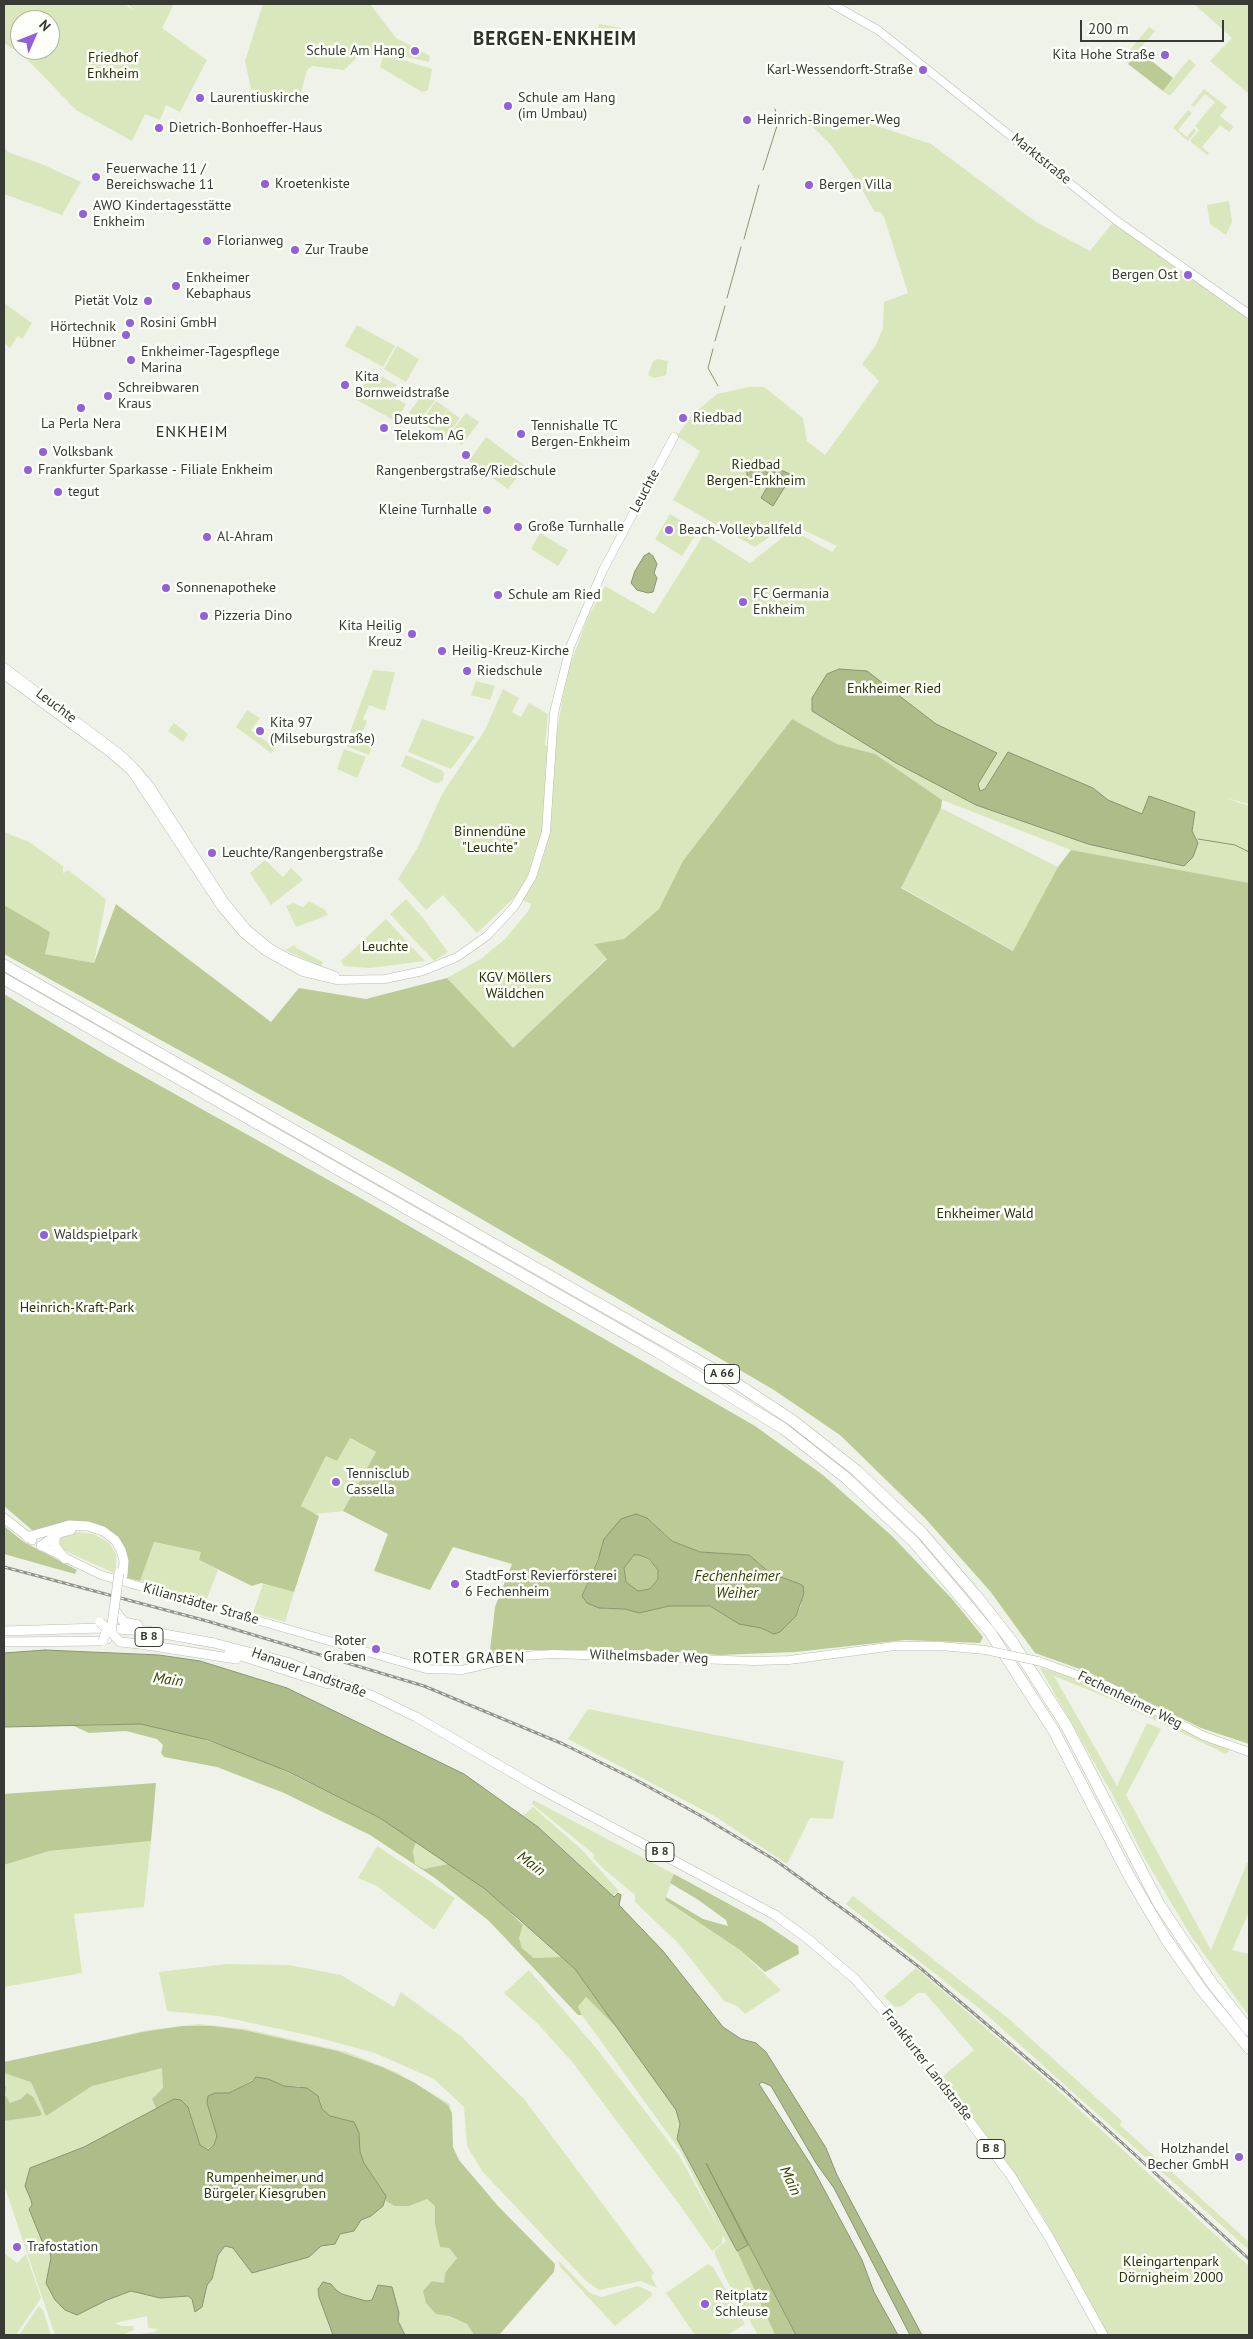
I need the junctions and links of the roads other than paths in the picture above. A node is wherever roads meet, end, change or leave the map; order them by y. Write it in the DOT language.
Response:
graph roads {
  1 [pos="832,4"];
  2 [pos="1249,314"];
  3 [pos="674,437"];
  4 [pos="4,668"];
  5 [pos="4,675"];
  6 [pos="274,954"];
  7 [pos="4,965"];
  8 [pos="4,979"];
  9 [pos="4,1518"];
  10 [pos="53,1533"];
  11 [pos="27,1537"];
  12 [pos="41,1546"];
  13 [pos="65,1559"];
  14 [pos="115,1612"];
  15 [pos="100,1622"];
  16 [pos="4,1625"];
  17 [pos="4,1631"];
  18 [pos="112,1633"];
  19 [pos="5,1640"];
  20 [pos="103,1641"];
  21 [pos="889,1647"];
  22 [pos="287,1662"];
  23 [pos="276,1666"];
  24 [pos="410,1666"];
  25 [pos="1249,1752"];
  26 [pos="854,1982"];
  27 [pos="1249,2030"];
  28 [pos="1249,2048"];
  29 [pos="1097,2335"];
  30 [pos="1103,2335"];
  1 -- 2 [label="street, Marktstraße"];
  3 -- 6 [label="street, Leuchte"];
  4 -- 6 [label="street, Leuchte"];
  5 -- 6 [label="street, Leuchte"];
  7 -- 27 [label="highway, A 66"];
  8 -- 28 [label="highway, A 66"];
  9 -- 11 [label="main road, Kilianstädter Straße"];
  10 -- 11 [label="main road"];
  10 -- 12 [label="main road"];
  10 -- 13 [label="main road"];
  10 -- 14 [label="main road, bridge"];
  11 -- 12 [label="main road, Kilianstädter Straße"];
  12 -- 13 [label="street, Kilianstädter Straße"];
  13 -- 24 [label="street, Kilianstädter Straße"];
  14 -- 15 [label="main road"];
  14 -- 18 [label="main road, bridge"];
  14 -- 22 [label="main road"];
  15 -- 16 [label="main road"];
  15 -- 20 [label="main road, bridge"];
  17 -- 22 [label="main road, Hanauer Landstraße / B 8"];
  18 -- 20 [label="main road, bridge"];
  18 -- 23 [label="main road, bridge"];
  19 -- 20 [label="main road"];
  19 -- 23 [label="main road, Hanauer Landstraße / B 8"];
  21 -- 24 [label="street, Wilhelmsbader Weg"];
  21 -- 25 [label="street, Fechenheimer Weg, bridge"];
  22 -- 26 [label="main road, Hanauer Landstraße / B 8"];
  23 -- 26 [label="main road, Hanauer Landstraße / B 8"];
  26 -- 29 [label="main road, Frankfurter Landstraße / B 8"];
  26 -- 30 [label="main road, Frankfurter Landstraße / B 8"];
}
